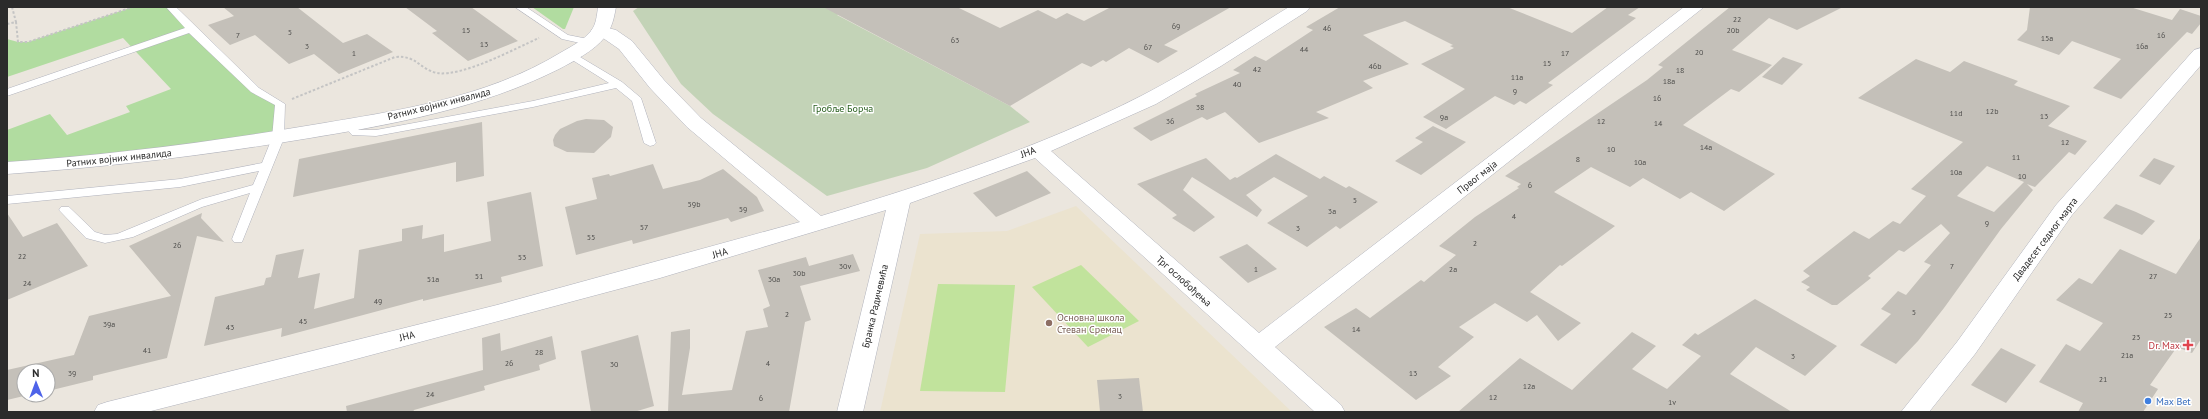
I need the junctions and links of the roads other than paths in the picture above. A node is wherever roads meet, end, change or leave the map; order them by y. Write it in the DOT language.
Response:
graph roads {
  1 [pos="171,7"];
  2 [pos="520,7"];
  3 [pos="607,7"];
  4 [pos="1301,7"];
  5 [pos="1695,7"];
  6 [pos="191,29"];
  7 [pos="595,37"];
  8 [pos="570,54"];
  9 [pos="2201,54"];
  10 [pos="618,84"];
  11 [pos="7,93"];
  12 [pos="348,125"];
  13 [pos="278,138"];
  14 [pos="650,143"];
  15 [pos="1037,149"];
  16 [pos="267,166"];
  17 [pos="7,168"];
  18 [pos="259,188"];
  19 [pos="900,199"];
  20 [pos="7,200"];
  21 [pos="65,210"];
  22 [pos="817,225"];
  23 [pos="238,239"];
  24 [pos="1258,347"];
  25 [pos="107,412"];
  26 [pos="850,412"];
  27 [pos="1332,412"];
  28 [pos="1914,412"];
  1 -- 6 [label="lane"];
  2 -- 7 [label="lane"];
  3 -- 7 [label="street"];
  4 -- 15 [label="street, ЈНА"];
  5 -- 24 [label="street, Првог маја"];
  6 -- 11 [label="lane"];
  6 -- 13 [label="lane"];
  7 -- 8 [label="street, Ратних војних инвалида"];
  7 -- 22 [label="street"];
  8 -- 10 [label="lane"];
  8 -- 12 [label="street, Ратних војних инвалида"];
  9 -- 28 [label="street, Двадесет седмог марта"];
  10 -- 12 [label="lane"];
  10 -- 14 [label="lane"];
  12 -- 13 [label="street, Ратних војних инвалида"];
  13 -- 16 [label="lane"];
  13 -- 17 [label="street, Ратних војних инвалида"];
  15 -- 19 [label="street, ЈНА"];
  15 -- 24 [label="street, Трг ослобођења"];
  16 -- 18 [label="lane"];
  16 -- 20 [label="lane"];
  18 -- 21 [label="lane"];
  18 -- 23 [label="lane"];
  19 -- 22 [label="street, ЈНА"];
  19 -- 26 [label="street, Бранка Радичевића"];
  22 -- 25 [label="street, ЈНА"];
  24 -- 27 [label="street, Трг ослобођења"];
}
